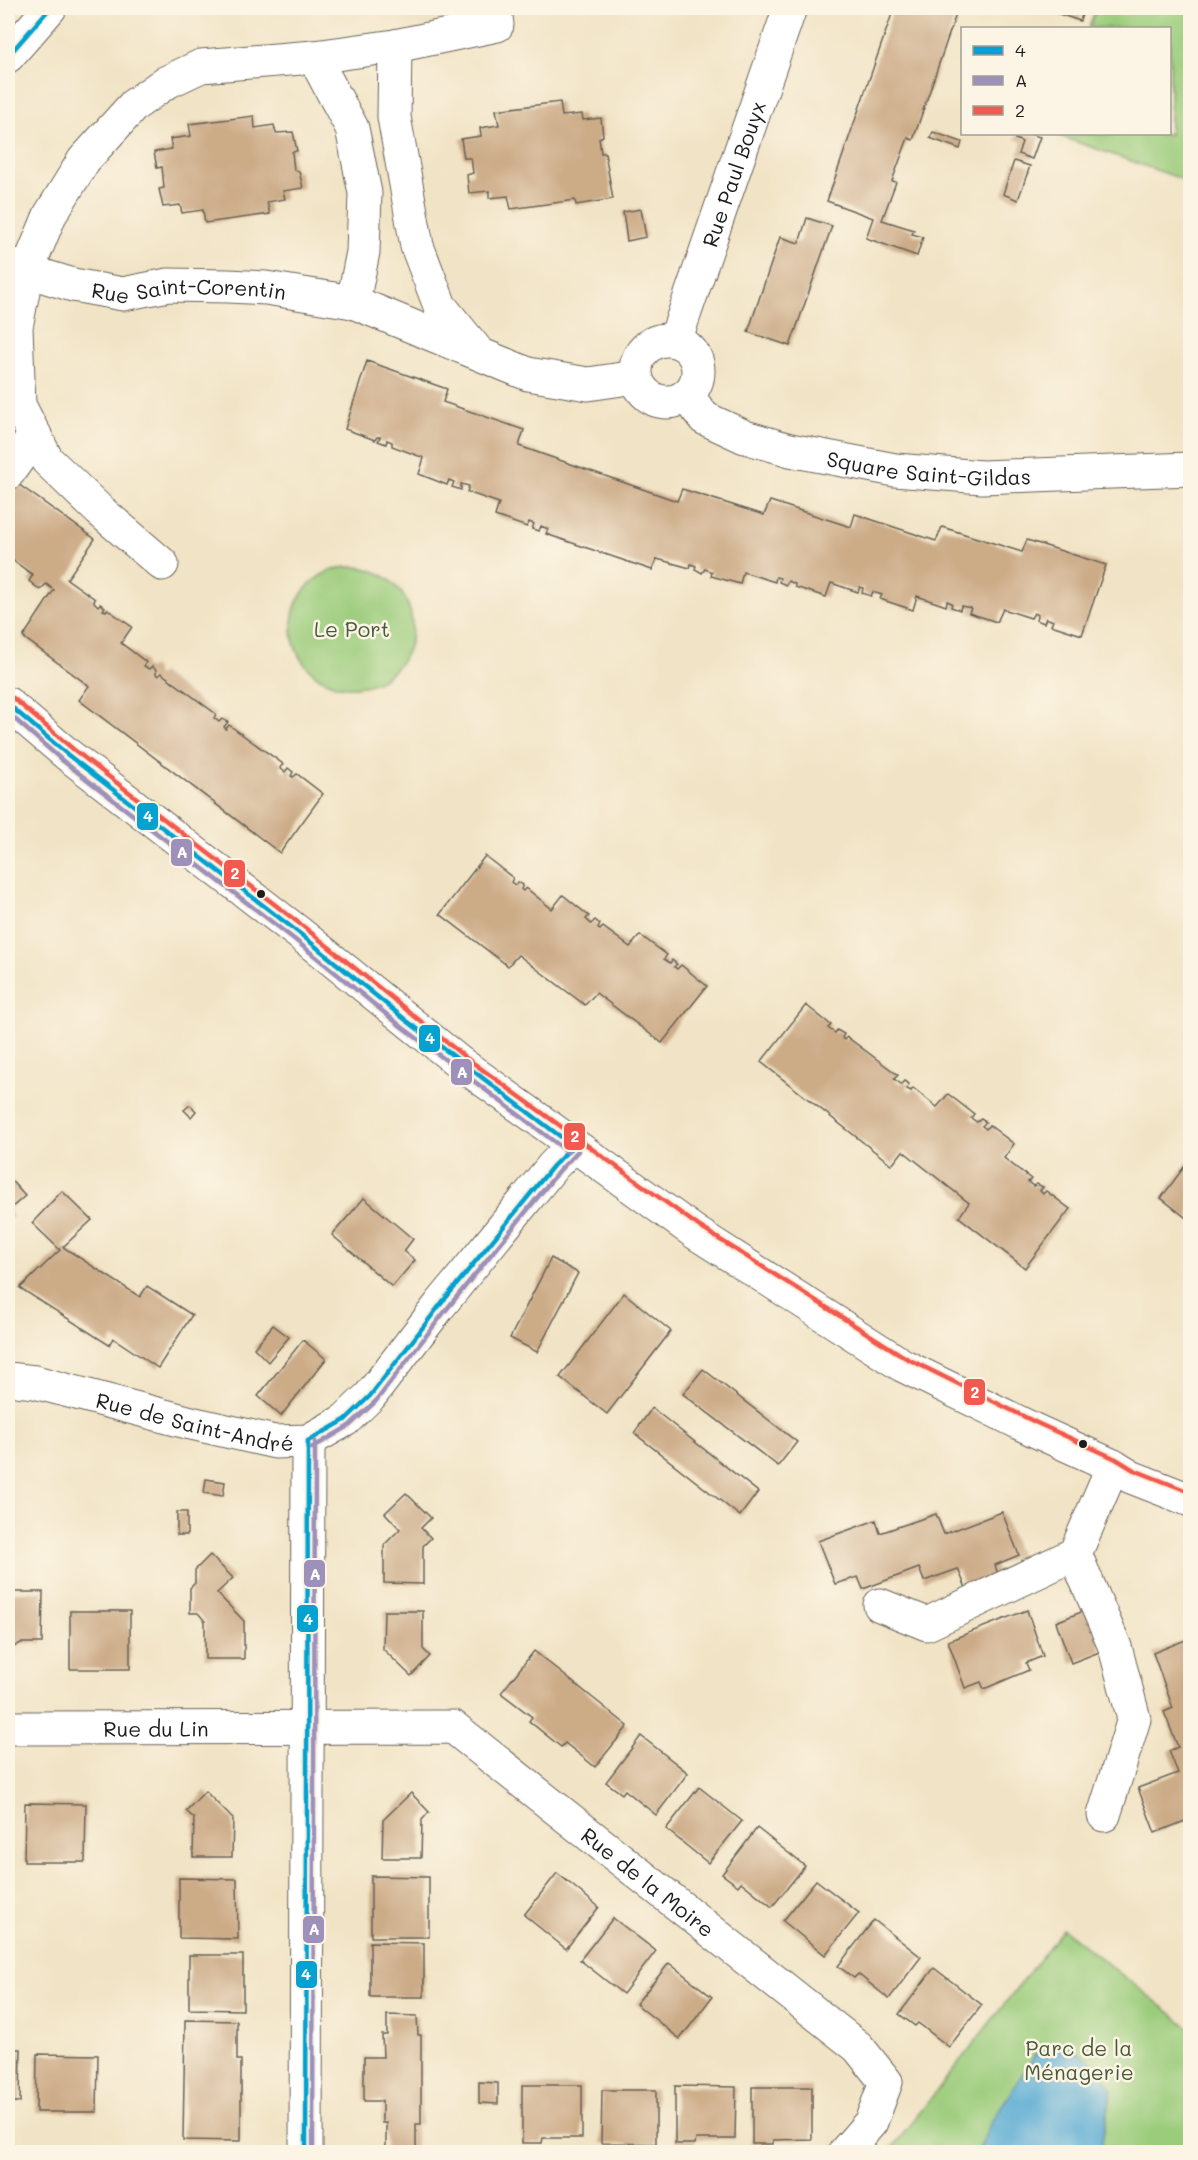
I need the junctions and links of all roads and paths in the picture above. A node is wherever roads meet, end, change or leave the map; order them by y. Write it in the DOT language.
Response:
graph roads {
  1 [pos="50,8"];
  2 [pos="495,8"];
  3 [pos="790,8"];
  4 [pos="395,46"];
  5 [pos="8,56"];
  6 [pos="314,57"];
  7 [pos="17,267"];
  8 [pos="353,302"];
  9 [pos="675,341"];
  10 [pos="480,355"];
  11 [pos="636,377"];
  12 [pos="687,395"];
  13 [pos="35,435"];
  14 [pos="1191,470"];
  15 [pos="8,473"];
  16 [pos="162,564"];
  17 [pos="8,704"];
  18 [pos="573,1146"];
  19 [pos="8,1379"];
  20 [pos="308,1442"];
  21 [pos="1113,1466"];
  22 [pos="1191,1500"];
  23 [pos="1075,1554"];
  24 [pos="880,1605"];
  25 [pos="8,1728"];
  26 [pos="307,1728"];
  27 [pos="1104,1815"];
  28 [pos="306,2152"];
  29 [pos="845,2152"];
  1 -- 5 [label="street"];
  2 -- 4 [label="street"];
  3 -- 9 [label="street, Rue Paul Bouyx"];
  4 -- 6 [label="street"];
  4 -- 10 [label="street"];
  6 -- 7 [label="street"];
  6 -- 8 [label="street"];
  7 -- 8 [label="street, Rue Saint-Corentin"];
  7 -- 13 [label="street"];
  8 -- 10 [label="street, Rue Saint-Corentin"];
  9 -- 11 [label="street"];
  9 -- 12 [label="street"];
  10 -- 11 [label="street, Rue Saint-Corentin"];
  11 -- 12 [label="street"];
  12 -- 14 [label="street, Square Saint-Gildas"];
  13 -- 15 [label="street"];
  13 -- 16 [label="street"];
  17 -- 18 [label="street"];
  18 -- 20 [label="street, Rue de Saint-André"];
  18 -- 21 [label="street"];
  19 -- 20 [label="street, Rue de Saint-André"];
  20 -- 26 [label="street"];
  21 -- 22 [label="street"];
  21 -- 23 [label="street"];
  23 -- 24 [label="street"];
  23 -- 27 [label="street"];
  25 -- 26 [label="street, Rue du Lin"];
  26 -- 28 [label="street"];
  26 -- 29 [label="street, Rue de la Moire"];
}
